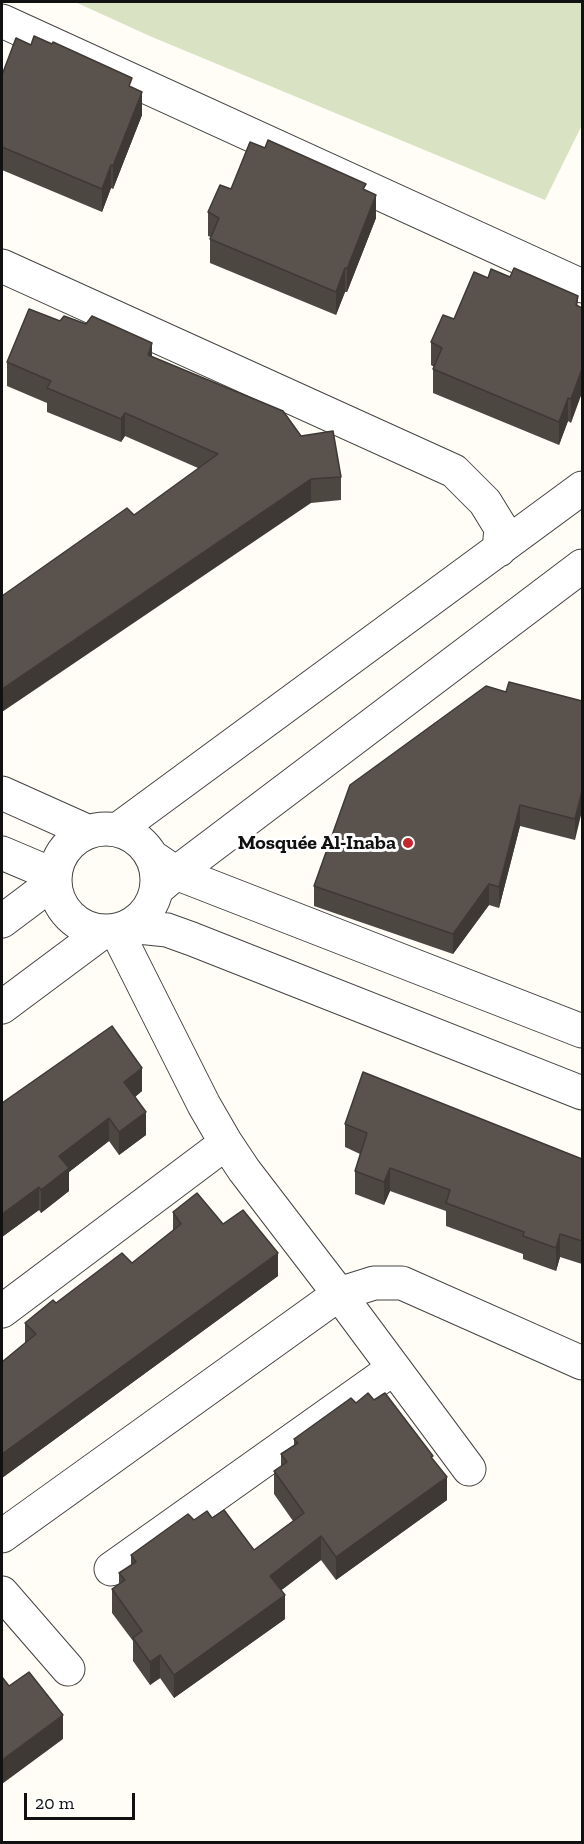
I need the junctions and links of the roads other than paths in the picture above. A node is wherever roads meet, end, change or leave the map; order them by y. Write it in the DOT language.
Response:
graph roads {
  1 [pos="2,21"];
  2 [pos="2,266"];
  3 [pos="582,286"];
  4 [pos="582,489"];
  5 [pos="499,550"];
  6 [pos="582,566"];
  7 [pos="2,793"];
  8 [pos="103,831"];
  9 [pos="2,853"];
  10 [pos="161,873"];
  11 [pos="54,878"];
  12 [pos="2,921"];
  13 [pos="116,929"];
  14 [pos="2,1007"];
  15 [pos="582,1031"];
  16 [pos="582,1093"];
  17 [pos="226,1143"];
  18 [pos="339,1294"];
  19 [pos="2,1311"];
  20 [pos="582,1364"];
  21 [pos="394,1368"];
  22 [pos="469,1469"];
  23 [pos="2,1536"];
  24 [pos="111,1569"];
  25 [pos="2,1593"];
  26 [pos="68,1669"];
  1 -- 3 [label="street"];
  2 -- 5 [label="street"];
  4 -- 5 [label="street"];
  5 -- 8 [label="street"];
  6 -- 10 [label="street"];
  7 -- 8 [label="street"];
  8 -- 10 [label="street"];
  8 -- 11 [label="street"];
  9 -- 11 [label="street"];
  10 -- 13 [label="street"];
  10 -- 15 [label="street"];
  11 -- 12 [label="street"];
  11 -- 13 [label="street"];
  13 -- 14 [label="street"];
  13 -- 16 [label="street"];
  13 -- 17 [label="street"];
  17 -- 18 [label="street"];
  17 -- 19 [label="street"];
  18 -- 20 [label="street"];
  18 -- 21 [label="street"];
  18 -- 23 [label="street"];
  21 -- 22 [label="street"];
  21 -- 24 [label="street"];
  25 -- 26 [label="street"];
}
